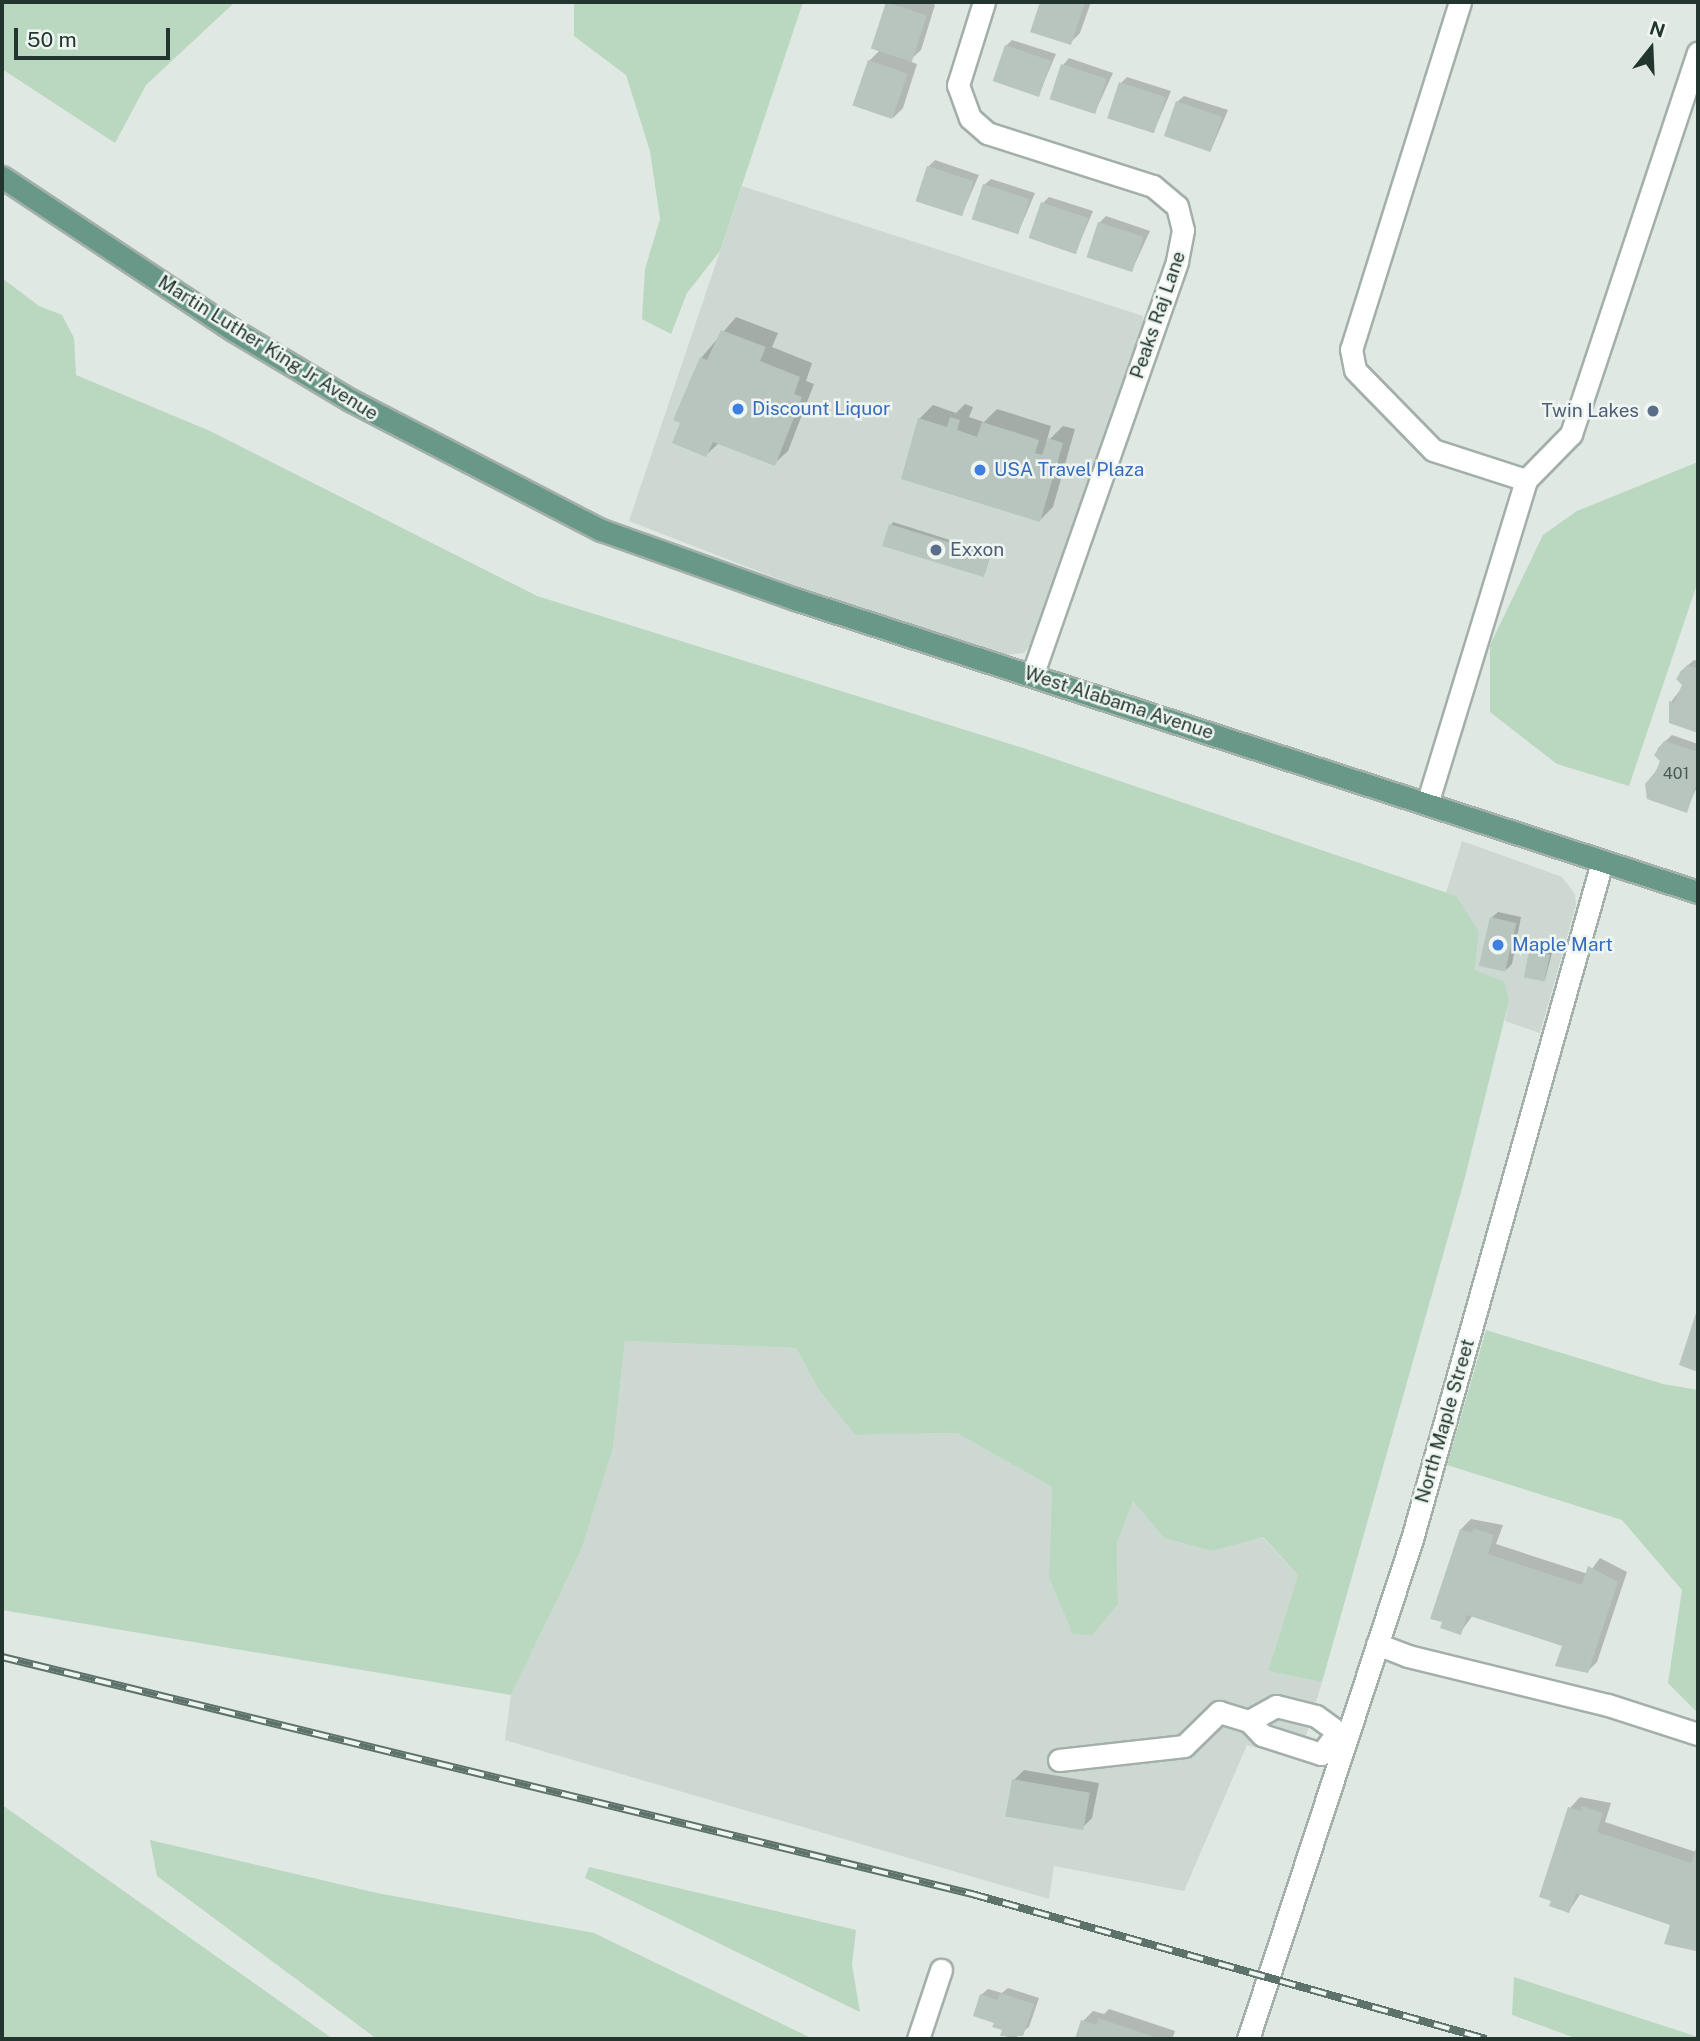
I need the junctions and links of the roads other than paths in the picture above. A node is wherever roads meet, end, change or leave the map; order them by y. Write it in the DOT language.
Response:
graph roads {
  1 [pos="984,2"];
  2 [pos="1460,2"];
  3 [pos="1698,53"];
  4 [pos="1689,110"];
  5 [pos="2,177"];
  6 [pos="1526,480"];
  7 [pos="544,501"];
  8 [pos="1032,675"];
  9 [pos="1427,804"];
  10 [pos="1602,862"];
  11 [pos="1698,892"];
  12 [pos="1377,1644"];
  13 [pos="1249,1721"];
  14 [pos="1698,1734"];
  15 [pos="1341,1737"];
  16 [pos="1059,1760"];
  17 [pos="941,1970"];
  18 [pos="918,2039"];
  19 [pos="1248,2039"];
  1 -- 8 [label="street, Peaks Raj Lane"];
  2 -- 6 [label="street"];
  3 -- 4 [label="street"];
  4 -- 6 [label="street"];
  5 -- 7 [label="main road, Martin Luther King Jr Avenue"];
  6 -- 9 [label="street"];
  7 -- 8 [label="main road, West Alabama Avenue"];
  8 -- 9 [label="main road, West Alabama Avenue"];
  9 -- 10 [label="main road, West Alabama Avenue"];
  10 -- 11 [label="main road, West Alabama Avenue"];
  10 -- 12 [label="street, North Maple Street"];
  12 -- 14 [label="street"];
  12 -- 15 [label="street, North Maple Street"];
  13 -- 15 [label="street"];
  13 -- 15 [label="street"];
  13 -- 16 [label="street"];
  15 -- 19 [label="street, North Maple Street"];
  17 -- 18 [label="street"];
}
